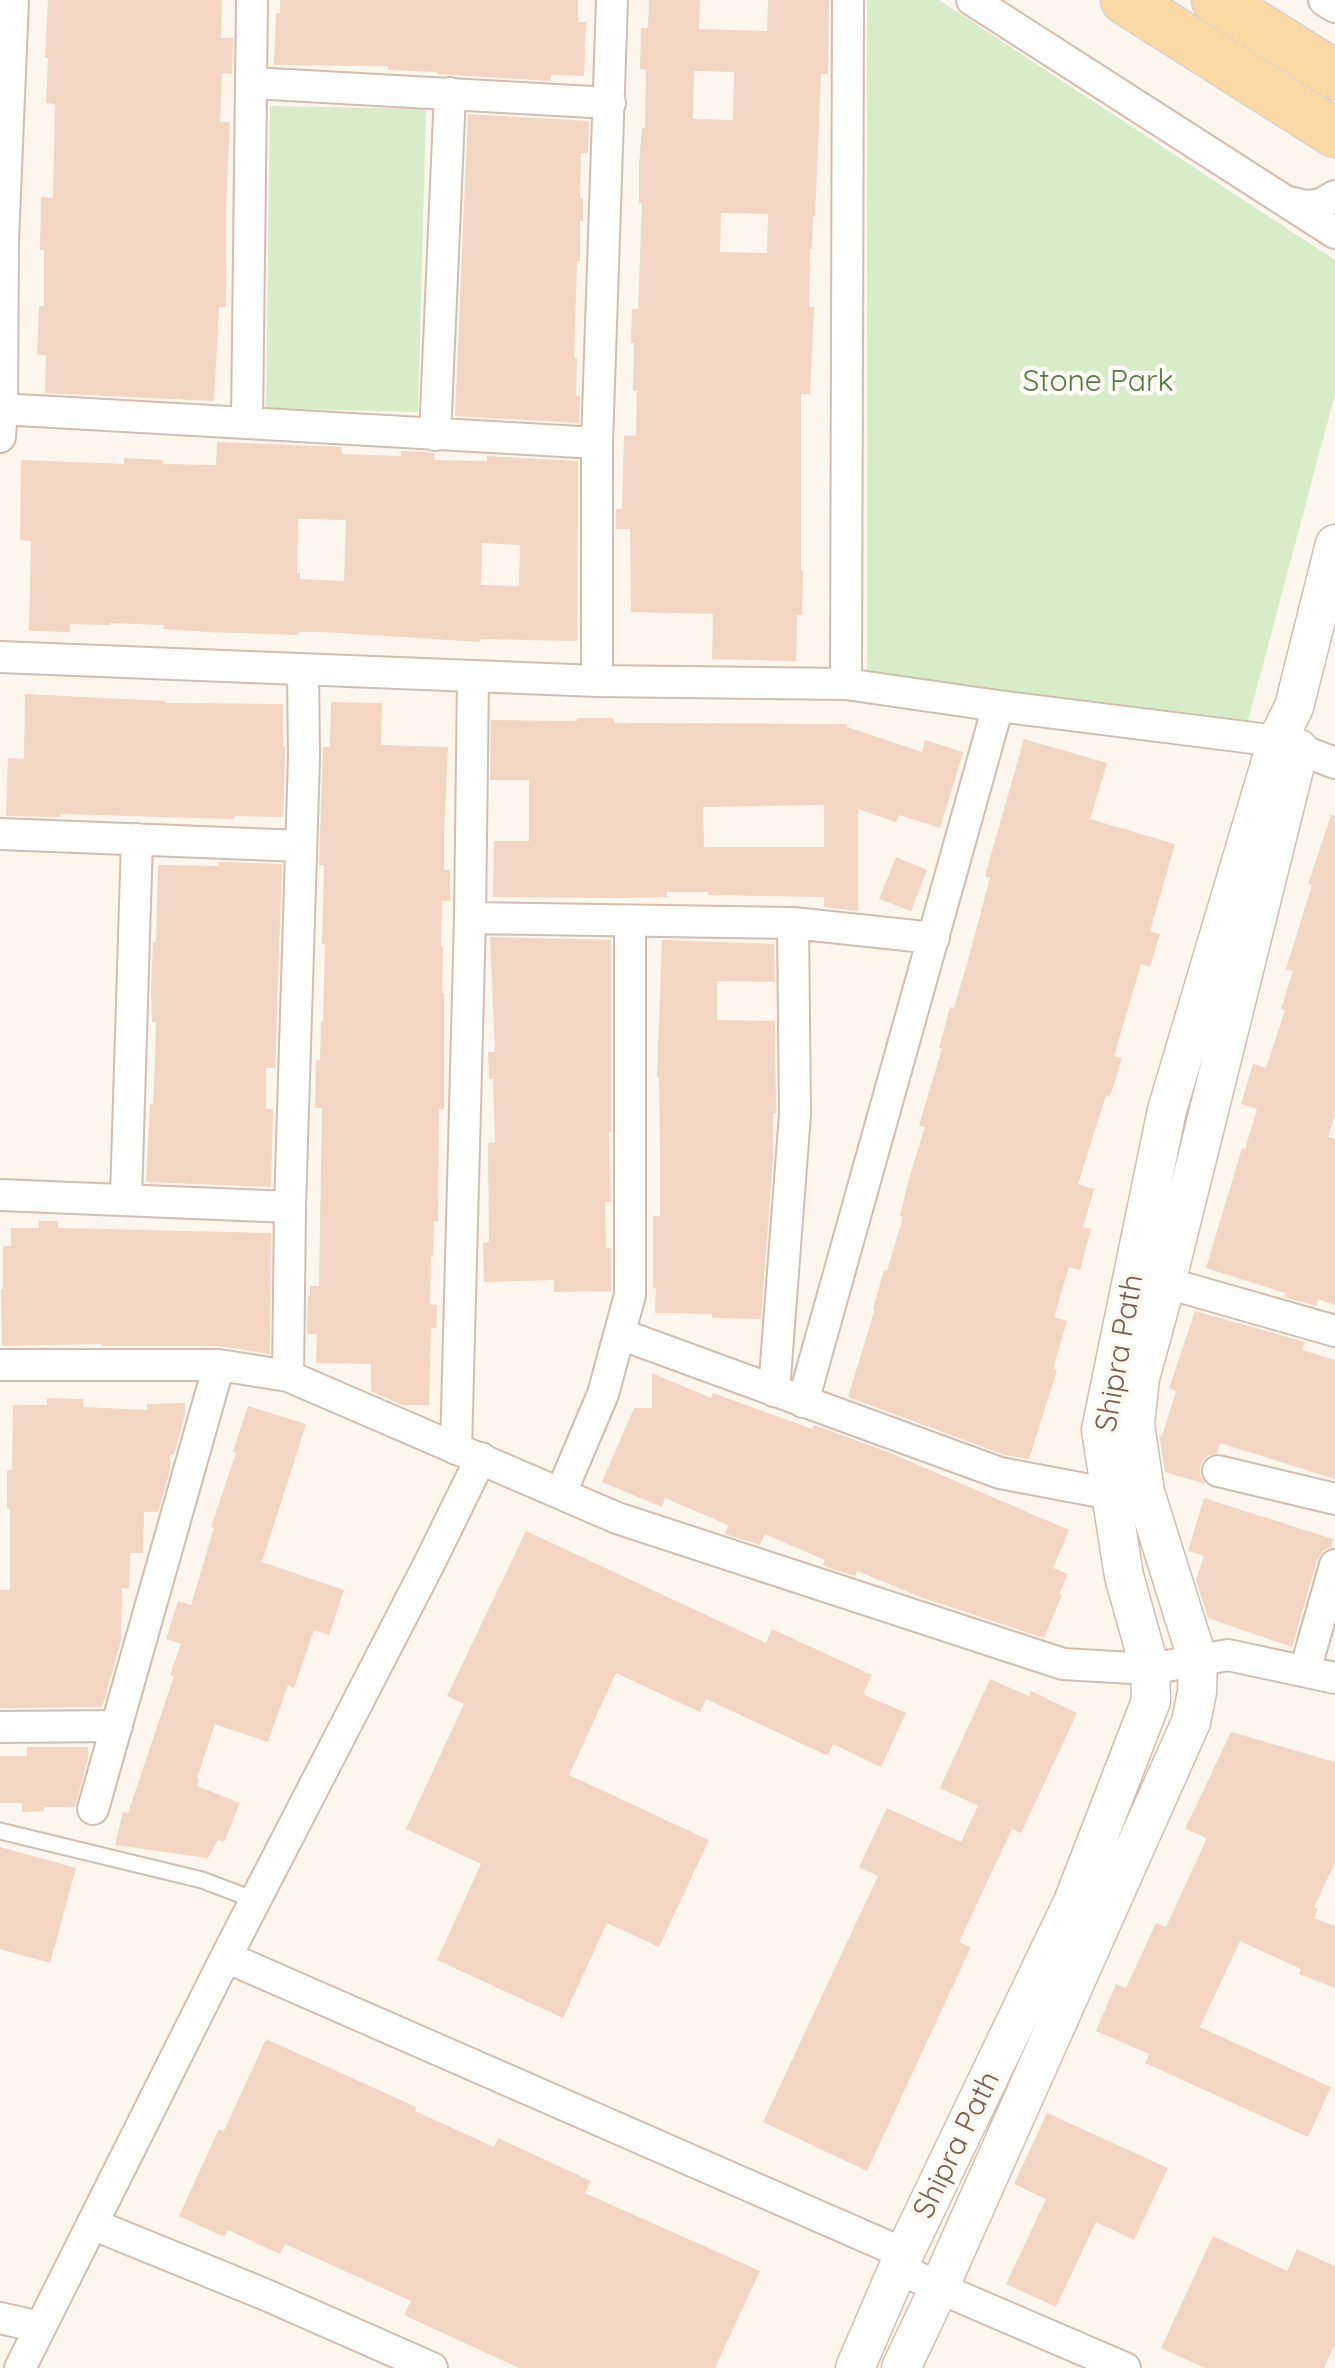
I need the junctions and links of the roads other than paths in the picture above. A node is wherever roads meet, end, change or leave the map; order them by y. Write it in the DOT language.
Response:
graph roads {
  1 [pos="13,0"];
  2 [pos="252,0"];
  3 [pos="612,0"];
  4 [pos="848,0"];
  5 [pos="972,0"];
  6 [pos="1125,0"];
  7 [pos="1216,0"];
  8 [pos="1324,0"];
  9 [pos="1335,7"];
  10 [pos="1335,75"];
  11 [pos="252,83"];
  12 [pos="450,94"];
  13 [pos="610,103"];
  14 [pos="1332,135"];
  15 [pos="1335,196"];
  16 [pos="1286,201"];
  17 [pos="1335,233"];
  18 [pos="1,241"];
  19 [pos="1,418"];
  20 [pos="247,423"];
  21 [pos="435,435"];
  22 [pos="597,443"];
  23 [pos="1335,544"];
  24 [pos="0,657"];
  25 [pos="303,670"];
  26 [pos="473,676"];
  27 [pos="598,681"];
  28 [pos="846,684"];
  29 [pos="998,706"];
  30 [pos="1288,745"];
  31 [pos="1335,764"];
  32 [pos="0,834"];
  33 [pos="137,839"];
  34 [pos="301,846"];
  35 [pos="470,918"];
  36 [pos="630,921"];
  37 [pos="793,924"];
  38 [pos="934,938"];
  39 [pos="0,1195"];
  40 [pos="126,1198"];
  41 [pos="290,1207"];
  42 [pos="1150,1278"];
  43 [pos="1335,1331"];
  44 [pos="620,1334"];
  45 [pos="0,1364"];
  46 [pos="219,1365"];
  47 [pos="288,1376"];
  48 [pos="774,1391"];
  49 [pos="803,1402"];
  50 [pos="468,1454"];
  51 [pos="1218,1470"];
  52 [pos="562,1493"];
  53 [pos="1111,1494"];
  54 [pos="1335,1499"];
  55 [pos="1335,1565"];
  56 [pos="1198,1660"];
  57 [pos="1150,1669"];
  58 [pos="1320,1674"];
  59 [pos="0,1726"];
  60 [pos="117,1726"];
  61 [pos="93,1809"];
  62 [pos="0,1832"];
  63 [pos="256,1900"];
  64 [pos="226,1957"];
  65 [pos="92,2224"];
  66 [pos="902,2260"];
  67 [pos="939,2288"];
  68 [pos="0,2318"];
  69 [pos="40,2327"];
  70 [pos="20,2368"];
  71 [pos="432,2368"];
  72 [pos="855,2368"];
  73 [pos="901,2368"];
  74 [pos="1124,2368"];
  1 -- 18 [label="street"];
  2 -- 11 [label="street"];
  3 -- 13 [label="street"];
  4 -- 28 [label="street"];
  5 -- 16 [label="street"];
  6 -- 14 [label="main road"];
  7 -- 10 [label="main road"];
  8 -- 9 [label="street"];
  11 -- 12 [label="street"];
  11 -- 20 [label="street"];
  12 -- 13 [label="street"];
  12 -- 21 [label="street"];
  13 -- 22 [label="street"];
  15 -- 16 [label="street"];
  16 -- 17 [label="street"];
  18 -- 19 [label="street"];
  19 -- 20 [label="street"];
  20 -- 21 [label="street"];
  21 -- 22 [label="street"];
  22 -- 27 [label="street"];
  23 -- 30 [label="street, Shipra Path"];
  24 -- 25 [label="street"];
  25 -- 26 [label="street"];
  25 -- 34 [label="street"];
  26 -- 27 [label="street"];
  26 -- 35 [label="street"];
  27 -- 28 [label="street"];
  28 -- 29 [label="street"];
  29 -- 30 [label="street"];
  29 -- 38 [label="street"];
  30 -- 31 [label="street"];
  30 -- 42 [label="street, Shipra Path"];
  32 -- 33 [label="street"];
  33 -- 34 [label="street"];
  33 -- 40 [label="street"];
  34 -- 41 [label="street"];
  35 -- 36 [label="street"];
  35 -- 50 [label="street"];
  36 -- 37 [label="street"];
  36 -- 44 [label="street"];
  37 -- 38 [label="street"];
  37 -- 48 [label="street"];
  38 -- 49 [label="street"];
  39 -- 40 [label="street"];
  40 -- 41 [label="street"];
  41 -- 47 [label="street"];
  42 -- 43 [label="street"];
  42 -- 53 [label="street, Shipra Path"];
  42 -- 56 [label="street"];
  44 -- 48 [label="street"];
  44 -- 52 [label="street"];
  45 -- 46 [label="street"];
  46 -- 47 [label="street"];
  46 -- 60 [label="street"];
  47 -- 50 [label="street"];
  48 -- 49 [label="street"];
  49 -- 53 [label="street"];
  50 -- 52 [label="street"];
  50 -- 63 [label="street"];
  51 -- 54 [label="street"];
  52 -- 57 [label="street"];
  53 -- 57 [label="street, Shipra Path"];
  55 -- 58 [label="street"];
  56 -- 57 [label="street"];
  56 -- 58 [label="street"];
  56 -- 67 [label="street"];
  57 -- 66 [label="street, Shipra Path"];
  59 -- 60 [label="street"];
  60 -- 61 [label="street"];
  62 -- 63 [label="lane"];
  63 -- 64 [label="street"];
  64 -- 65 [label="street"];
  64 -- 66 [label="street"];
  65 -- 69 [label="street"];
  65 -- 71 [label="street"];
  66 -- 67 [label="street"];
  66 -- 72 [label="street, Shipra Path"];
  67 -- 73 [label="street"];
  67 -- 74 [label="street"];
  68 -- 69 [label="street"];
  69 -- 70 [label="street"];
}
